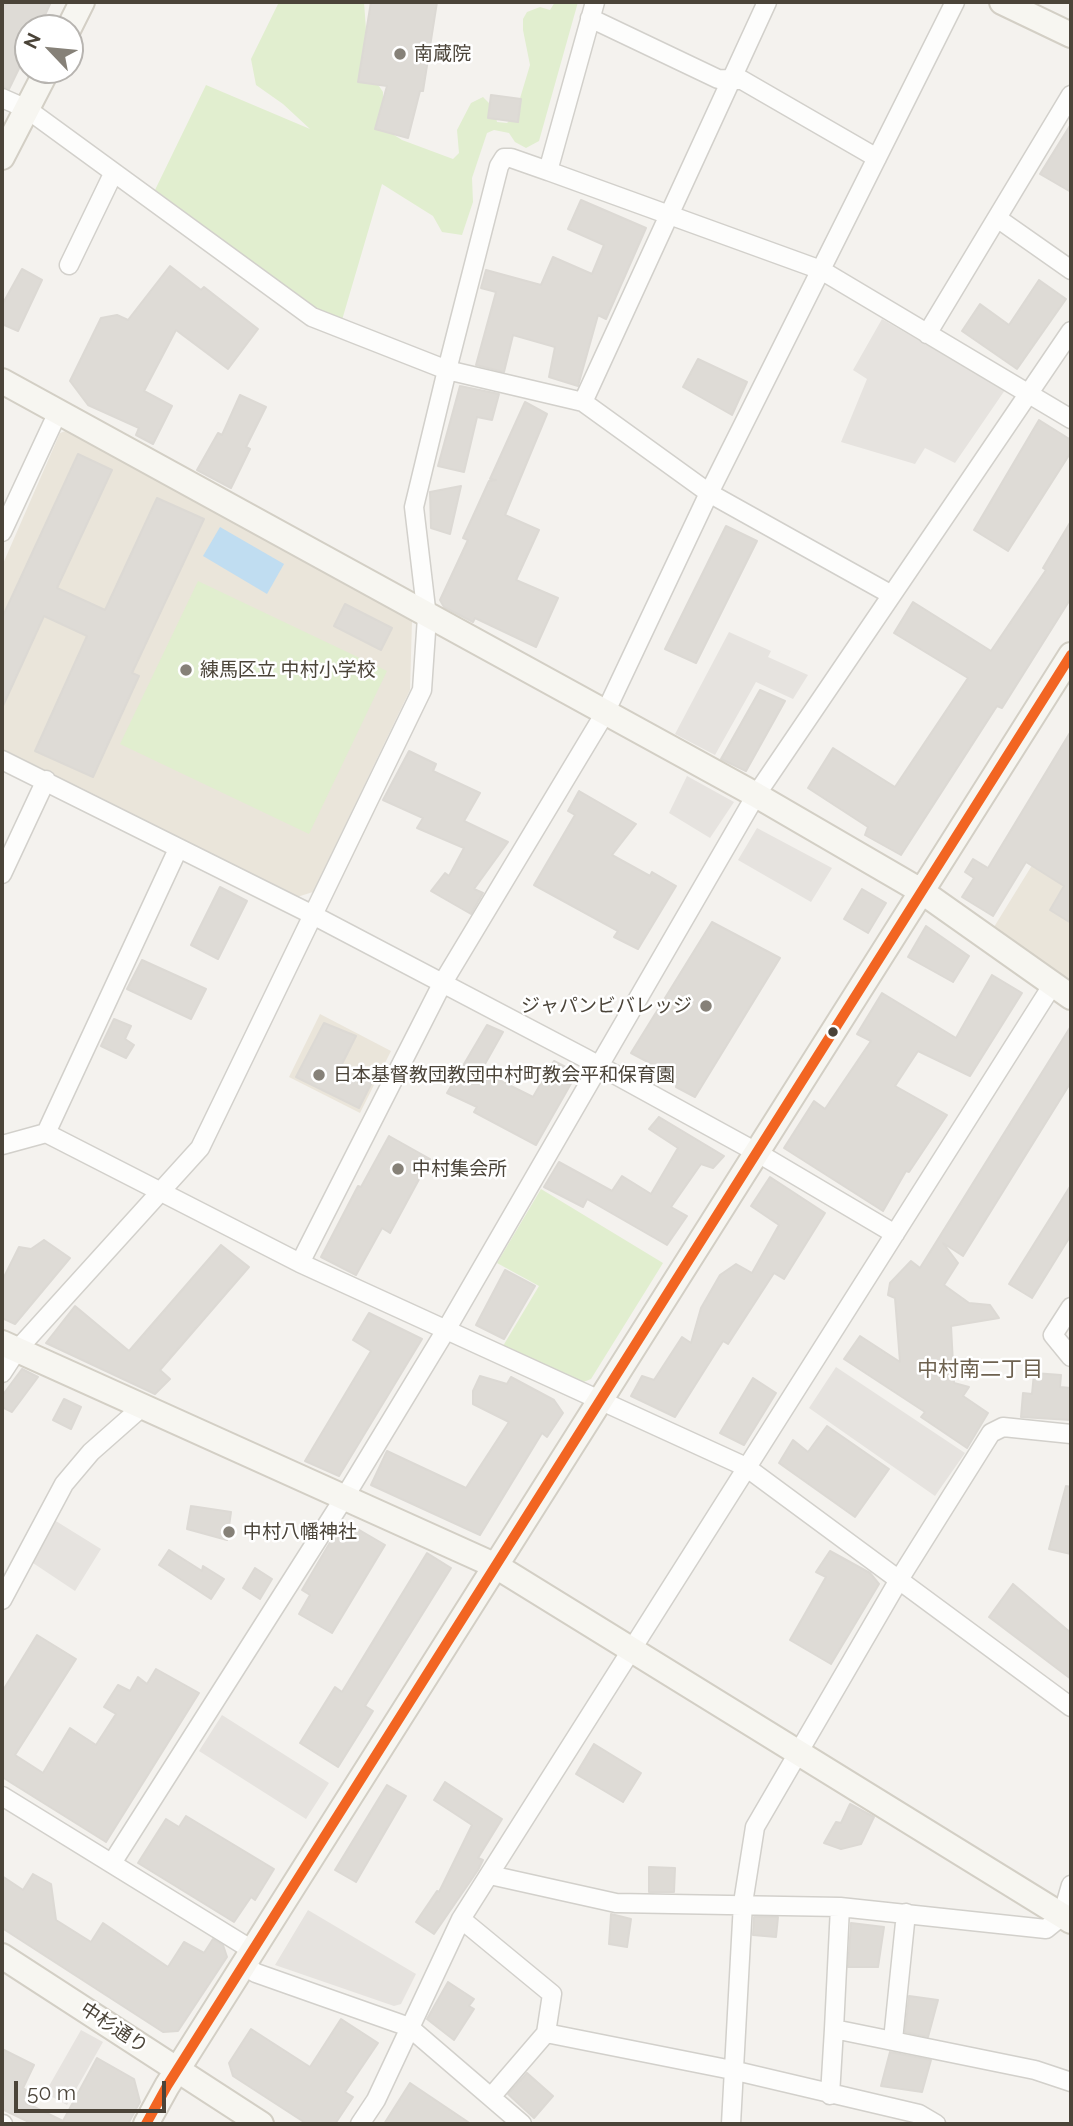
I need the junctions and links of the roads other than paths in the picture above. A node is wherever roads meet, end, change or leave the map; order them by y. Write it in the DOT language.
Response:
graph roads {
  1 [pos="767,2"];
  2 [pos="955,2"];
  3 [pos="1002,2"];
  4 [pos="592,10"];
  5 [pos="1071,35"];
  6 [pos="731,78"];
  7 [pos="40,84"];
  8 [pos="1071,95"];
  9 [pos="2,98"];
  10 [pos="27,109"];
  11 [pos="2,157"];
  12 [pos="877,158"];
  13 [pos="548,171"];
  14 [pos="113,174"];
  15 [pos="669,215"];
  16 [pos="997,218"];
  17 [pos="69,265"];
  18 [pos="821,270"];
  19 [pos="1071,270"];
  20 [pos="1071,331"];
  21 [pos="927,334"];
  22 [pos="447,370"];
  23 [pos="2,381"];
  24 [pos="1027,392"];
  25 [pos="583,402"];
  26 [pos="58,412"];
  27 [pos="1071,419"];
  28 [pos="709,493"];
  29 [pos="2,532"];
  30 [pos="890,594"];
  31 [pos="426,617"];
  32 [pos="1071,655"];
  33 [pos="605,713"];
  34 [pos="2,760"];
  35 [pos="46,780"];
  36 [pos="756,794"];
  37 [pos="178,849"];
  38 [pos="2,874"];
  39 [pos="921,891"];
  40 [pos="311,914"];
  41 [pos="442,984"];
  42 [pos="1062,991"];
  43 [pos="600,1068"];
  44 [pos="46,1133"];
  45 [pos="2,1144"];
  46 [pos="758,1153"];
  47 [pos="161,1191"];
  48 [pos="895,1234"];
  49 [pos="300,1263"];
  50 [pos="1071,1307"];
  51 [pos="446,1330"];
  52 [pos="9,1347"];
  53 [pos="1071,1357"];
  54 [pos="2,1373"];
  55 [pos="601,1400"];
  56 [pos="142,1407"];
  57 [pos="1071,1434"];
  58 [pos="746,1467"];
  59 [pos="344,1498"];
  60 [pos="496,1566"];
  61 [pos="900,1578"];
  62 [pos="2,1600"];
  63 [pos="633,1649"];
  64 [pos="1071,1707"];
  65 [pos="797,1750"];
  66 [pos="2,1796"];
  67 [pos="112,1863"];
  68 [pos="490,1875"];
  69 [pos="1071,1885"];
  70 [pos="743,1903"];
  71 [pos="840,1907"];
  72 [pos="906,1913"];
  73 [pos="1067,1918"];
  74 [pos="461,1919"];
  75 [pos="2,1956"];
  76 [pos="248,1958"];
  77 [pos="409,2027"];
  78 [pos="834,2029"];
  79 [pos="546,2033"];
  80 [pos="893,2040"];
  81 [pos="178,2069"];
  82 [pos="732,2070"];
  83 [pos="1071,2082"];
  84 [pos="830,2095"];
  85 [pos="491,2096"];
  86 [pos="146,2124"];
  87 [pos="261,2124"];
  88 [pos="359,2124"];
  89 [pos="523,2124"];
  90 [pos="731,2124"];
  91 [pos="936,2124"];
  1 -- 6 [label="street"];
  2 -- 12 [label="street"];
  3 -- 5 [label="street"];
  4 -- 6 [label="street"];
  4 -- 13 [label="street"];
  6 -- 12 [label="street"];
  6 -- 15 [label="street"];
  7 -- 10 [label="street"];
  8 -- 16 [label="street"];
  9 -- 10 [label="street"];
  10 -- 11 [label="street"];
  10 -- 14 [label="street"];
  12 -- 18 [label="street"];
  13 -- 15 [label="street"];
  13 -- 22 [label="street"];
  14 -- 17 [label="street"];
  14 -- 22 [label="street"];
  15 -- 18 [label="street"];
  15 -- 25 [label="street"];
  16 -- 19 [label="street"];
  16 -- 21 [label="street"];
  18 -- 21 [label="street"];
  18 -- 28 [label="street"];
  20 -- 24 [label="street"];
  21 -- 24 [label="street"];
  22 -- 25 [label="street"];
  22 -- 31 [label="street"];
  23 -- 26 [label="street"];
  24 -- 27 [label="street"];
  24 -- 30 [label="street"];
  25 -- 28 [label="street"];
  26 -- 29 [label="street"];
  26 -- 31 [label="street"];
  28 -- 30 [label="street"];
  28 -- 33 [label="street"];
  30 -- 36 [label="street"];
  31 -- 33 [label="street"];
  31 -- 40 [label="street"];
  32 -- 39 [label="street"];
  33 -- 36 [label="street"];
  33 -- 41 [label="street"];
  34 -- 35 [label="street"];
  35 -- 37 [label="street"];
  35 -- 38 [label="street"];
  36 -- 39 [label="street"];
  36 -- 43 [label="street"];
  37 -- 40 [label="street"];
  37 -- 44 [label="street"];
  39 -- 42 [label="street"];
  39 -- 46 [label="street"];
  40 -- 41 [label="street"];
  40 -- 47 [label="street"];
  41 -- 43 [label="street"];
  41 -- 49 [label="street"];
  42 -- 48 [label="street"];
  43 -- 46 [label="street"];
  43 -- 51 [label="street"];
  44 -- 45 [label="street"];
  44 -- 47 [label="street"];
  46 -- 48 [label="street"];
  46 -- 55 [label="street"];
  47 -- 49 [label="street"];
  47 -- 52 [label="street"];
  48 -- 58 [label="street"];
  49 -- 51 [label="street"];
  50 -- 53 [label="street"];
  51 -- 55 [label="street"];
  51 -- 59 [label="street"];
  52 -- 54 [label="street"];
  52 -- 56 [label="street"];
  55 -- 58 [label="street"];
  55 -- 60 [label="street"];
  56 -- 59 [label="street"];
  56 -- 62 [label="street"];
  57 -- 61 [label="street"];
  58 -- 61 [label="street"];
  58 -- 63 [label="street"];
  59 -- 60 [label="street"];
  59 -- 67 [label="street"];
  60 -- 63 [label="street"];
  60 -- 76 [label="street"];
  61 -- 64 [label="street"];
  61 -- 65 [label="street"];
  63 -- 65 [label="street"];
  63 -- 68 [label="street"];
  65 -- 70 [label="street"];
  65 -- 73 [label="street"];
  66 -- 67 [label="street"];
  67 -- 76 [label="street"];
  68 -- 70 [label="street"];
  68 -- 74 [label="street"];
  69 -- 73 [label="street"];
  70 -- 71 [label="street"];
  70 -- 82 [label="street"];
  71 -- 72 [label="street"];
  71 -- 78 [label="street"];
  72 -- 73 [label="street"];
  72 -- 80 [label="street"];
  74 -- 77 [label="street"];
  74 -- 79 [label="street"];
  75 -- 81 [label="street, 中杉通り"];
  76 -- 77 [label="street"];
  76 -- 81 [label="street"];
  77 -- 85 [label="street"];
  77 -- 88 [label="street"];
  78 -- 80 [label="street"];
  78 -- 84 [label="street"];
  79 -- 82 [label="street"];
  79 -- 85 [label="street"];
  80 -- 83 [label="street"];
  81 -- 86 [label="street"];
  81 -- 87 [label="street, 中杉通り"];
  82 -- 84 [label="street"];
  82 -- 90 [label="street"];
  84 -- 91 [label="street"];
  85 -- 89 [label="street"];
}
